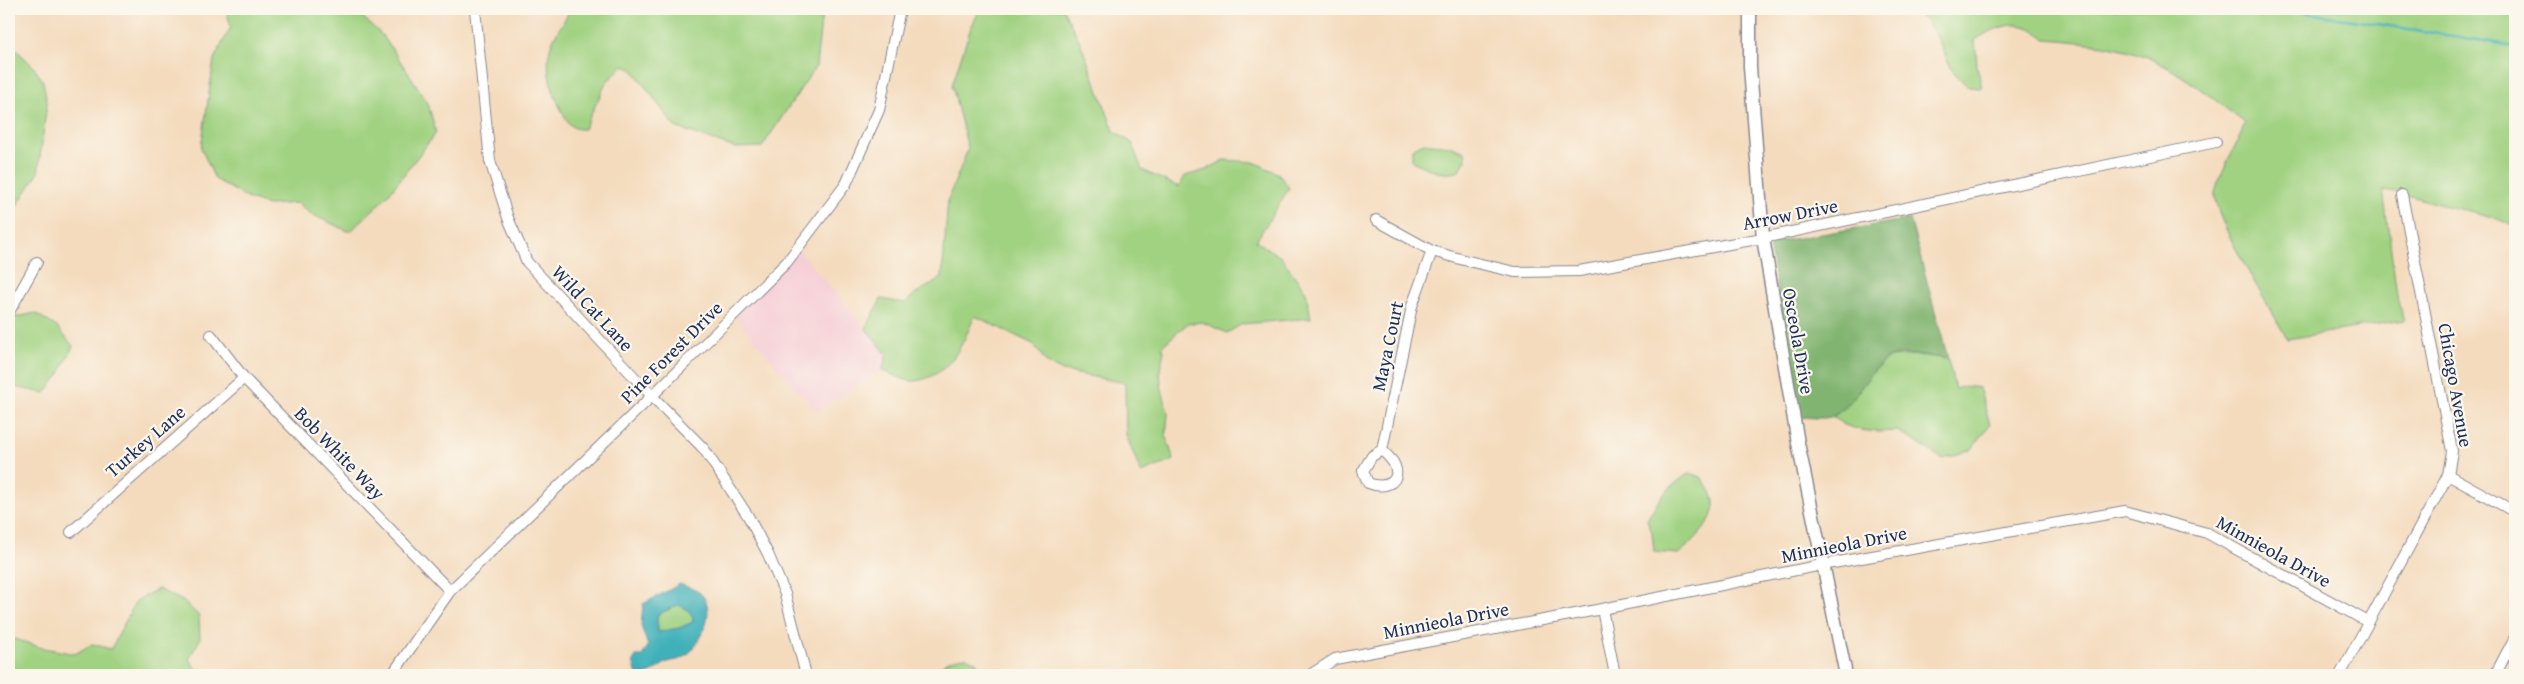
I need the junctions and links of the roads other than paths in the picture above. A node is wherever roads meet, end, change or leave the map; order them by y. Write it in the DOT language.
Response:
graph roads {
  1 [pos="475,9"];
  2 [pos="900,9"];
  3 [pos="1750,9"];
  4 [pos="2216,142"];
  5 [pos="2402,195"];
  6 [pos="1376,220"];
  7 [pos="1762,238"];
  8 [pos="1432,251"];
  9 [pos="37,262"];
  10 [pos="9,312"];
  11 [pos="211,335"];
  12 [pos="244,378"];
  13 [pos="652,396"];
  14 [pos="1382,450"];
  15 [pos="2448,475"];
  16 [pos="2515,512"];
  17 [pos="71,532"];
  18 [pos="1822,565"];
  19 [pos="450,592"];
  20 [pos="1602,609"];
  21 [pos="2368,622"];
  22 [pos="2515,637"];
  23 [pos="392,675"];
  24 [pos="806,675"];
  25 [pos="1310,675"];
  26 [pos="1614,675"];
  27 [pos="1846,675"];
  28 [pos="2340,675"];
  29 [pos="2495,675"];
  1 -- 13 [label="street, Wild Cat Lane"];
  2 -- 13 [label="street, Pine Forest Drive"];
  3 -- 7 [label="street, Osceola Drive"];
  4 -- 7 [label="street, Arrow Drive"];
  5 -- 15 [label="street, Chicago Avenue"];
  6 -- 8 [label="street, Arrow Drive"];
  7 -- 8 [label="street, Arrow Drive"];
  7 -- 18 [label="street, Osceola Drive"];
  8 -- 14 [label="street, Maya Court"];
  9 -- 10 [label="street"];
  11 -- 12 [label="street, Bob White Way"];
  12 -- 17 [label="street, Turkey Lane"];
  12 -- 19 [label="street, Bob White Way"];
  13 -- 19 [label="street, Pine Forest Drive"];
  13 -- 24 [label="street, Wild Cat Lane"];
  15 -- 16 [label="street"];
  15 -- 21 [label="street, Chicago Avenue"];
  18 -- 20 [label="street, Minnieola Drive"];
  18 -- 21 [label="street, Minnieola Drive"];
  18 -- 27 [label="street, Osceola Drive"];
  19 -- 23 [label="street, Pine Forest Drive"];
  20 -- 25 [label="street, Minnieola Drive"];
  20 -- 26 [label="street"];
  21 -- 28 [label="street, Chicago Avenue"];
  22 -- 29 [label="street"];
}
